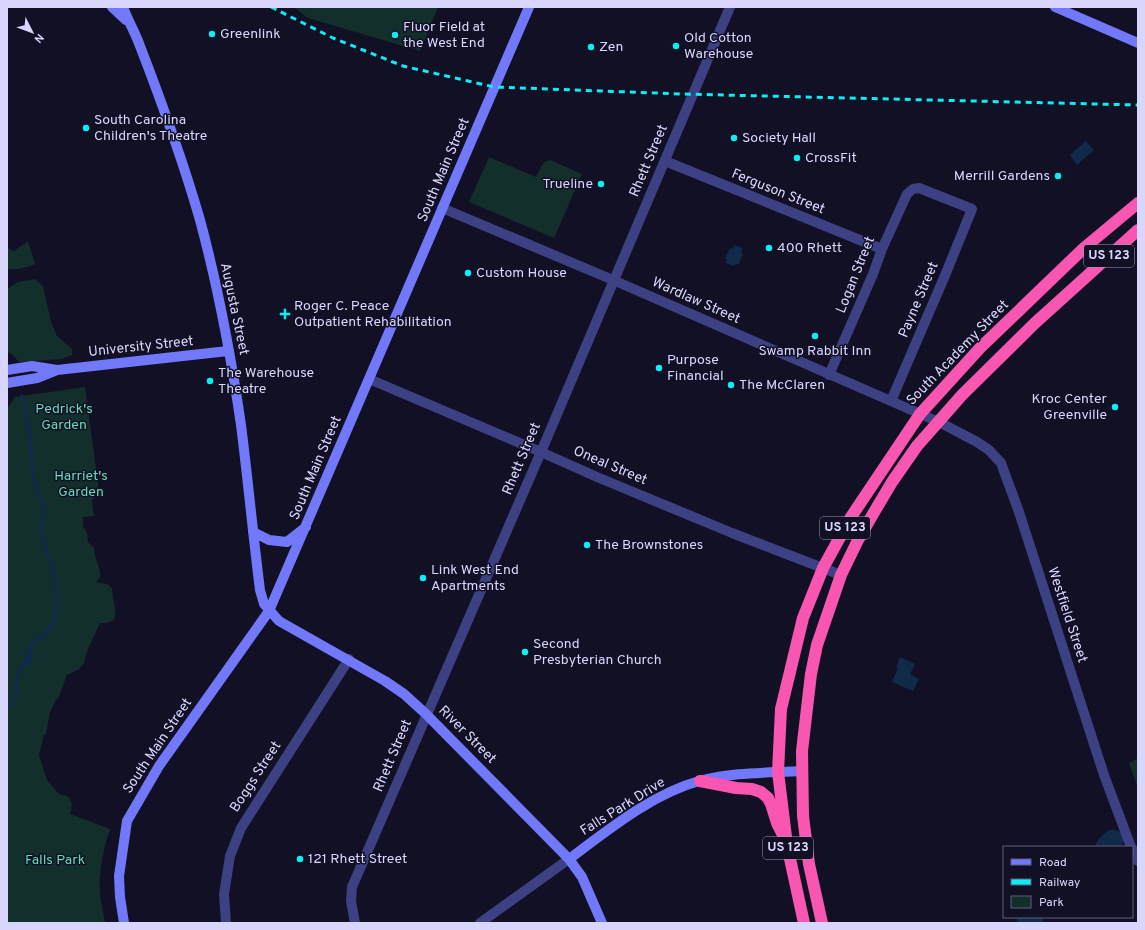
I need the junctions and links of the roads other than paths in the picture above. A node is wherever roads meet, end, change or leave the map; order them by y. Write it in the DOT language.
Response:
graph roads {
  1 [pos="112,7"];
  2 [pos="123,7"];
  3 [pos="529,7"];
  4 [pos="730,7"];
  5 [pos="1055,7"];
  6 [pos="128,21"];
  7 [pos="1138,43"];
  8 [pos="665,161"];
  9 [pos="1138,203"];
  10 [pos="442,208"];
  11 [pos="972,209"];
  12 [pos="1138,230"];
  13 [pos="882,249"];
  14 [pos="613,280"];
  15 [pos="228,351"];
  16 [pos="7,370"];
  17 [pos="57,370"];
  18 [pos="829,375"];
  19 [pos="369,379"];
  20 [pos="7,383"];
  21 [pos="891,401"];
  22 [pos="920,414"];
  23 [pos="939,422"];
  24 [pos="540,452"];
  25 [pos="307,526"];
  26 [pos="253,532"];
  27 [pos="823,568"];
  28 [pos="841,575"];
  29 [pos="269,612"];
  30 [pos="349,659"];
  31 [pos="426,714"];
  32 [pos="802,771"];
  33 [pos="778,772"];
  34 [pos="700,781"];
  35 [pos="787,845"];
  36 [pos="1131,846"];
  37 [pos="1133,850"];
  38 [pos="569,859"];
  39 [pos="1138,861"];
  40 [pos="124,923"];
  41 [pos="226,923"];
  42 [pos="355,923"];
  43 [pos="480,923"];
  44 [pos="602,923"];
  45 [pos="804,923"];
  46 [pos="822,923"];
  1 -- 6 [label="main road, Augusta Street"];
  2 -- 6 [label="main road, Augusta Street"];
  3 -- 10 [label="main road, South Main Street"];
  4 -- 8 [label="street, Rhett Street"];
  5 -- 7 [label="main road"];
  6 -- 15 [label="main road, Augusta Street"];
  8 -- 13 [label="street, Ferguson Street"];
  8 -- 14 [label="street, Rhett Street"];
  9 -- 22 [label="highway, South Academy Street / US 123"];
  10 -- 14 [label="street, Wardlaw Street"];
  10 -- 19 [label="main road, South Main Street"];
  11 -- 13 [label="street, Logan Street"];
  11 -- 21 [label="street, Payne Street"];
  12 -- 23 [label="highway, US 123"];
  13 -- 18 [label="street, Logan Street"];
  14 -- 18 [label="street, Wardlaw Street"];
  14 -- 24 [label="street, Rhett Street"];
  15 -- 17 [label="main road, University Street"];
  15 -- 26 [label="main road, Augusta Street"];
  16 -- 17 [label="main road, University Street"];
  17 -- 20 [label="main road, University Street"];
  18 -- 21 [label="street, Wardlaw Street"];
  19 -- 24 [label="street, Oneal Street"];
  19 -- 25 [label="main road, South Main Street"];
  21 -- 22 [label="street, Wardlaw Street"];
  22 -- 23 [label="street, Wardlaw Street"];
  22 -- 27 [label="highway, South Academy Street / US 123"];
  23 -- 28 [label="highway, US 123"];
  23 -- 36 [label="street, Westfield Street"];
  24 -- 27 [label="street, Oneal Street"];
  24 -- 31 [label="street, Rhett Street"];
  25 -- 26 [label="main road"];
  25 -- 29 [label="main road, South Main Street"];
  26 -- 29 [label="main road, Augusta Street"];
  27 -- 28 [label="street, Oneal Street"];
  27 -- 33 [label="highway, South Academy Street / US 123"];
  28 -- 32 [label="highway, US 123"];
  29 -- 30 [label="main road, River Street"];
  29 -- 40 [label="main road, South Main Street"];
  30 -- 31 [label="main road, River Street"];
  30 -- 41 [label="street, Boggs Street"];
  31 -- 38 [label="main road, River Street"];
  31 -- 42 [label="street, Rhett Street"];
  32 -- 33 [label="main road, Falls Park Drive"];
  32 -- 46 [label="highway, US 123"];
  33 -- 34 [label="main road, Falls Park Drive"];
  33 -- 35 [label="highway, South Academy Street / US 123"];
  34 -- 35 [label="highway"];
  34 -- 38 [label="main road, Falls Park Drive"];
  35 -- 45 [label="highway, South Academy Street / US 123"];
  37 -- 39 [label="street, Westfield Street"];
  38 -- 43 [label="street, Falls Park Drive"];
  38 -- 44 [label="main road, River Street"];
}
